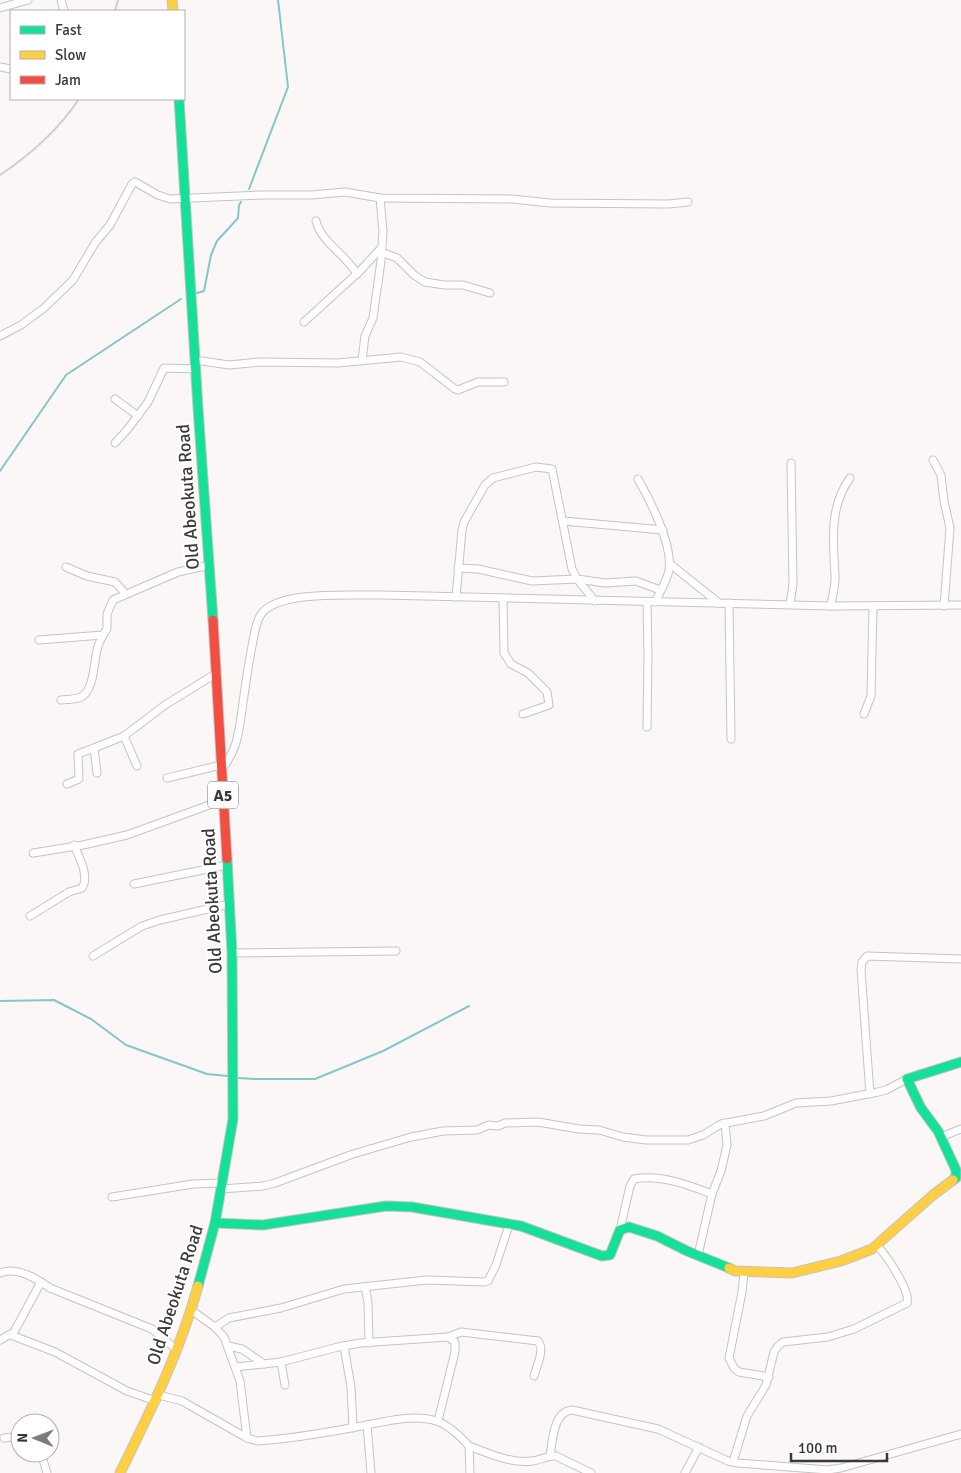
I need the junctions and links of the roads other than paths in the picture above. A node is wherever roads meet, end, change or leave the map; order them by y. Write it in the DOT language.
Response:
graph roads {
  1 [pos="28,0"];
  2 [pos="0,8"];
  3 [pos="178,100"];
  4 [pos="380,198"];
  5 [pos="186,199"];
  6 [pos="688,202"];
  7 [pos="316,220"];
  8 [pos="381,250"];
  9 [pos="357,274"];
  10 [pos="490,293"];
  11 [pos="304,322"];
  12 [pos="0,336"];
  13 [pos="195,360"];
  14 [pos="362,360"];
  15 [pos="196,369"];
  16 [pos="504,382"];
  17 [pos="115,399"];
  18 [pos="138,416"];
  19 [pos="115,443"];
  20 [pos="934,460"];
  21 [pos="791,463"];
  22 [pos="850,478"];
  23 [pos="638,479"];
  24 [pos="563,521"];
  25 [pos="663,530"];
  26 [pos="670,564"];
  27 [pos="210,565"];
  28 [pos="66,567"];
  29 [pos="458,568"];
  30 [pos="577,579"];
  31 [pos="660,590"];
  32 [pos="125,593"];
  33 [pos="456,597"];
  34 [pos="503,598"];
  35 [pos="595,600"];
  36 [pos="651,602"];
  37 [pos="720,603"];
  38 [pos="729,603"];
  39 [pos="790,604"];
  40 [pos="961,605"];
  41 [pos="831,606"];
  42 [pos="874,606"];
  43 [pos="944,606"];
  44 [pos="103,635"];
  45 [pos="40,640"];
  46 [pos="217,674"];
  47 [pos="61,700"];
  48 [pos="523,714"];
  49 [pos="864,714"];
  50 [pos="647,727"];
  51 [pos="124,736"];
  52 [pos="731,739"];
  53 [pos="94,748"];
  54 [pos="137,766"];
  55 [pos="222,767"];
  56 [pos="97,773"];
  57 [pos="167,778"];
  58 [pos="67,784"];
  59 [pos="223,800"];
  60 [pos="74,846"];
  61 [pos="33,853"];
  62 [pos="227,866"];
  63 [pos="134,884"];
  64 [pos="229,904"];
  65 [pos="30,916"];
  66 [pos="396,951"];
  67 [pos="232,953"];
  68 [pos="93,956"];
  69 [pos="961,958"];
  70 [pos="961,1062"];
  71 [pos="907,1079"];
  72 [pos="870,1094"];
  73 [pos="725,1123"];
  74 [pos="961,1129"];
  75 [pos="941,1137"];
  76 [pos="958,1180"];
  77 [pos="221,1186"];
  78 [pos="712,1194"];
  79 [pos="112,1197"];
  80 [pos="216,1223"];
  81 [pos="509,1225"];
  82 [pos="620,1230"];
  83 [pos="877,1246"];
  84 [pos="698,1256"];
  85 [pos="744,1272"];
  86 [pos="0,1273"];
  87 [pos="41,1282"];
  88 [pos="365,1286"];
  89 [pos="191,1310"];
  90 [pos="215,1327"];
  91 [pos="11,1335"];
  92 [pos="448,1337"];
  93 [pos="0,1340"];
  94 [pos="369,1342"];
  95 [pos="228,1346"];
  96 [pos="344,1346"];
  97 [pos="177,1350"];
  98 [pos="250,1354"];
  99 [pos="281,1362"];
  100 [pos="264,1364"];
  101 [pos="247,1366"];
  102 [pos="236,1368"];
  103 [pos="534,1376"];
  104 [pos="769,1377"];
  105 [pos="285,1384"];
  106 [pos="158,1398"];
  107 [pos="438,1421"];
  108 [pos="367,1425"];
  109 [pos="354,1428"];
  110 [pos="961,1434"];
  111 [pos="10,1437"];
  112 [pos="4,1438"];
  113 [pos="248,1438"];
  114 [pos="469,1446"];
  115 [pos="699,1447"];
  116 [pos="550,1456"];
  117 [pos="733,1462"];
  118 [pos="120,1473"];
  119 [pos="371,1473"];
  120 [pos="470,1473"];
  121 [pos="591,1473"];
  122 [pos="685,1473"];
  1 -- 2 [label="street"];
  3 -- 5 [label="main road, Old Abeokuta Road / A5"];
  4 -- 5 [label="street"];
  4 -- 6 [label="street"];
  4 -- 8 [label="street"];
  5 -- 12 [label="street"];
  5 -- 13 [label="main road, Old Abeokuta Road / A5"];
  7 -- 9 [label="street"];
  8 -- 9 [label="street"];
  8 -- 10 [label="street"];
  8 -- 14 [label="street"];
  9 -- 11 [label="street"];
  13 -- 14 [label="street"];
  13 -- 15 [label="main road, Old Abeokuta Road / A5"];
  14 -- 16 [label="street"];
  15 -- 18 [label="street"];
  15 -- 27 [label="main road, Old Abeokuta Road / A5"];
  17 -- 18 [label="street"];
  18 -- 19 [label="street"];
  20 -- 43 [label="street"];
  21 -- 39 [label="street"];
  22 -- 41 [label="street"];
  23 -- 25 [label="street"];
  24 -- 25 [label="street"];
  24 -- 29 [label="street"];
  24 -- 30 [label="street"];
  25 -- 26 [label="street"];
  26 -- 31 [label="street"];
  26 -- 37 [label="street"];
  27 -- 32 [label="street"];
  27 -- 46 [label="main road, Old Abeokuta Road / A5"];
  28 -- 32 [label="street"];
  29 -- 30 [label="street"];
  29 -- 33 [label="street"];
  30 -- 31 [label="street"];
  30 -- 35 [label="street"];
  31 -- 36 [label="street"];
  32 -- 44 [label="street"];
  33 -- 34 [label="street"];
  33 -- 55 [label="street"];
  34 -- 35 [label="street"];
  34 -- 48 [label="street"];
  35 -- 36 [label="street"];
  36 -- 37 [label="street"];
  36 -- 50 [label="street"];
  37 -- 38 [label="street"];
  38 -- 39 [label="street"];
  38 -- 52 [label="street"];
  39 -- 41 [label="street"];
  40 -- 43 [label="street"];
  41 -- 42 [label="street"];
  42 -- 43 [label="street"];
  42 -- 49 [label="street"];
  44 -- 45 [label="street"];
  44 -- 47 [label="street"];
  46 -- 51 [label="street"];
  46 -- 55 [label="main road, Old Abeokuta Road / A5"];
  51 -- 53 [label="street"];
  51 -- 54 [label="street"];
  53 -- 56 [label="street"];
  53 -- 58 [label="street"];
  55 -- 57 [label="street"];
  55 -- 59 [label="main road, Old Abeokuta Road / A5"];
  59 -- 60 [label="street"];
  59 -- 62 [label="main road, Old Abeokuta Road / A5"];
  60 -- 61 [label="street"];
  60 -- 65 [label="street"];
  62 -- 63 [label="street"];
  62 -- 64 [label="main road, Old Abeokuta Road / A5"];
  64 -- 67 [label="main road, Old Abeokuta Road / A5"];
  64 -- 68 [label="street"];
  66 -- 67 [label="street"];
  67 -- 77 [label="main road, Old Abeokuta Road / A5"];
  69 -- 72 [label="street"];
  70 -- 71 [label="main road"];
  71 -- 72 [label="street"];
  71 -- 75 [label="main road"];
  72 -- 73 [label="street"];
  73 -- 77 [label="street"];
  73 -- 78 [label="street"];
  74 -- 75 [label="street"];
  75 -- 76 [label="main road"];
  76 -- 83 [label="main road"];
  77 -- 79 [label="street"];
  77 -- 80 [label="main road, Old Abeokuta Road / A5"];
  78 -- 82 [label="street"];
  78 -- 84 [label="street"];
  80 -- 81 [label="main road"];
  80 -- 89 [label="main road, Old Abeokuta Road / A5"];
  81 -- 82 [label="main road"];
  81 -- 88 [label="street"];
  82 -- 84 [label="main road"];
  83 -- 85 [label="main road"];
  83 -- 104 [label="street"];
  84 -- 85 [label="main road"];
  85 -- 104 [label="street"];
  86 -- 87 [label="street"];
  87 -- 91 [label="street"];
  87 -- 97 [label="street"];
  88 -- 90 [label="street"];
  88 -- 94 [label="street"];
  89 -- 90 [label="street"];
  89 -- 97 [label="main road, Old Abeokuta Road / A5"];
  90 -- 95 [label="street"];
  91 -- 93 [label="street"];
  91 -- 106 [label="street"];
  92 -- 94 [label="street"];
  92 -- 103 [label="street"];
  92 -- 107 [label="street"];
  94 -- 96 [label="street"];
  95 -- 98 [label="street"];
  95 -- 102 [label="street"];
  96 -- 99 [label="street"];
  96 -- 109 [label="street"];
  97 -- 106 [label="main road, Old Abeokuta Road / A5"];
  98 -- 100 [label="street"];
  98 -- 101 [label="street"];
  99 -- 100 [label="street"];
  99 -- 105 [label="street"];
  100 -- 101 [label="street"];
  101 -- 102 [label="street"];
  102 -- 113 [label="street"];
  104 -- 117 [label="street"];
  106 -- 113 [label="street"];
  106 -- 118 [label="main road, Old Abeokuta Road / A5"];
  107 -- 108 [label="street"];
  107 -- 114 [label="street"];
  108 -- 109 [label="street"];
  108 -- 119 [label="street"];
  109 -- 113 [label="street"];
  110 -- 117 [label="street"];
  111 -- 112 [label="street"];
  114 -- 116 [label="street"];
  114 -- 120 [label="street"];
  115 -- 116 [label="street"];
  115 -- 117 [label="street"];
  115 -- 122 [label="street"];
  116 -- 121 [label="street"];
}
